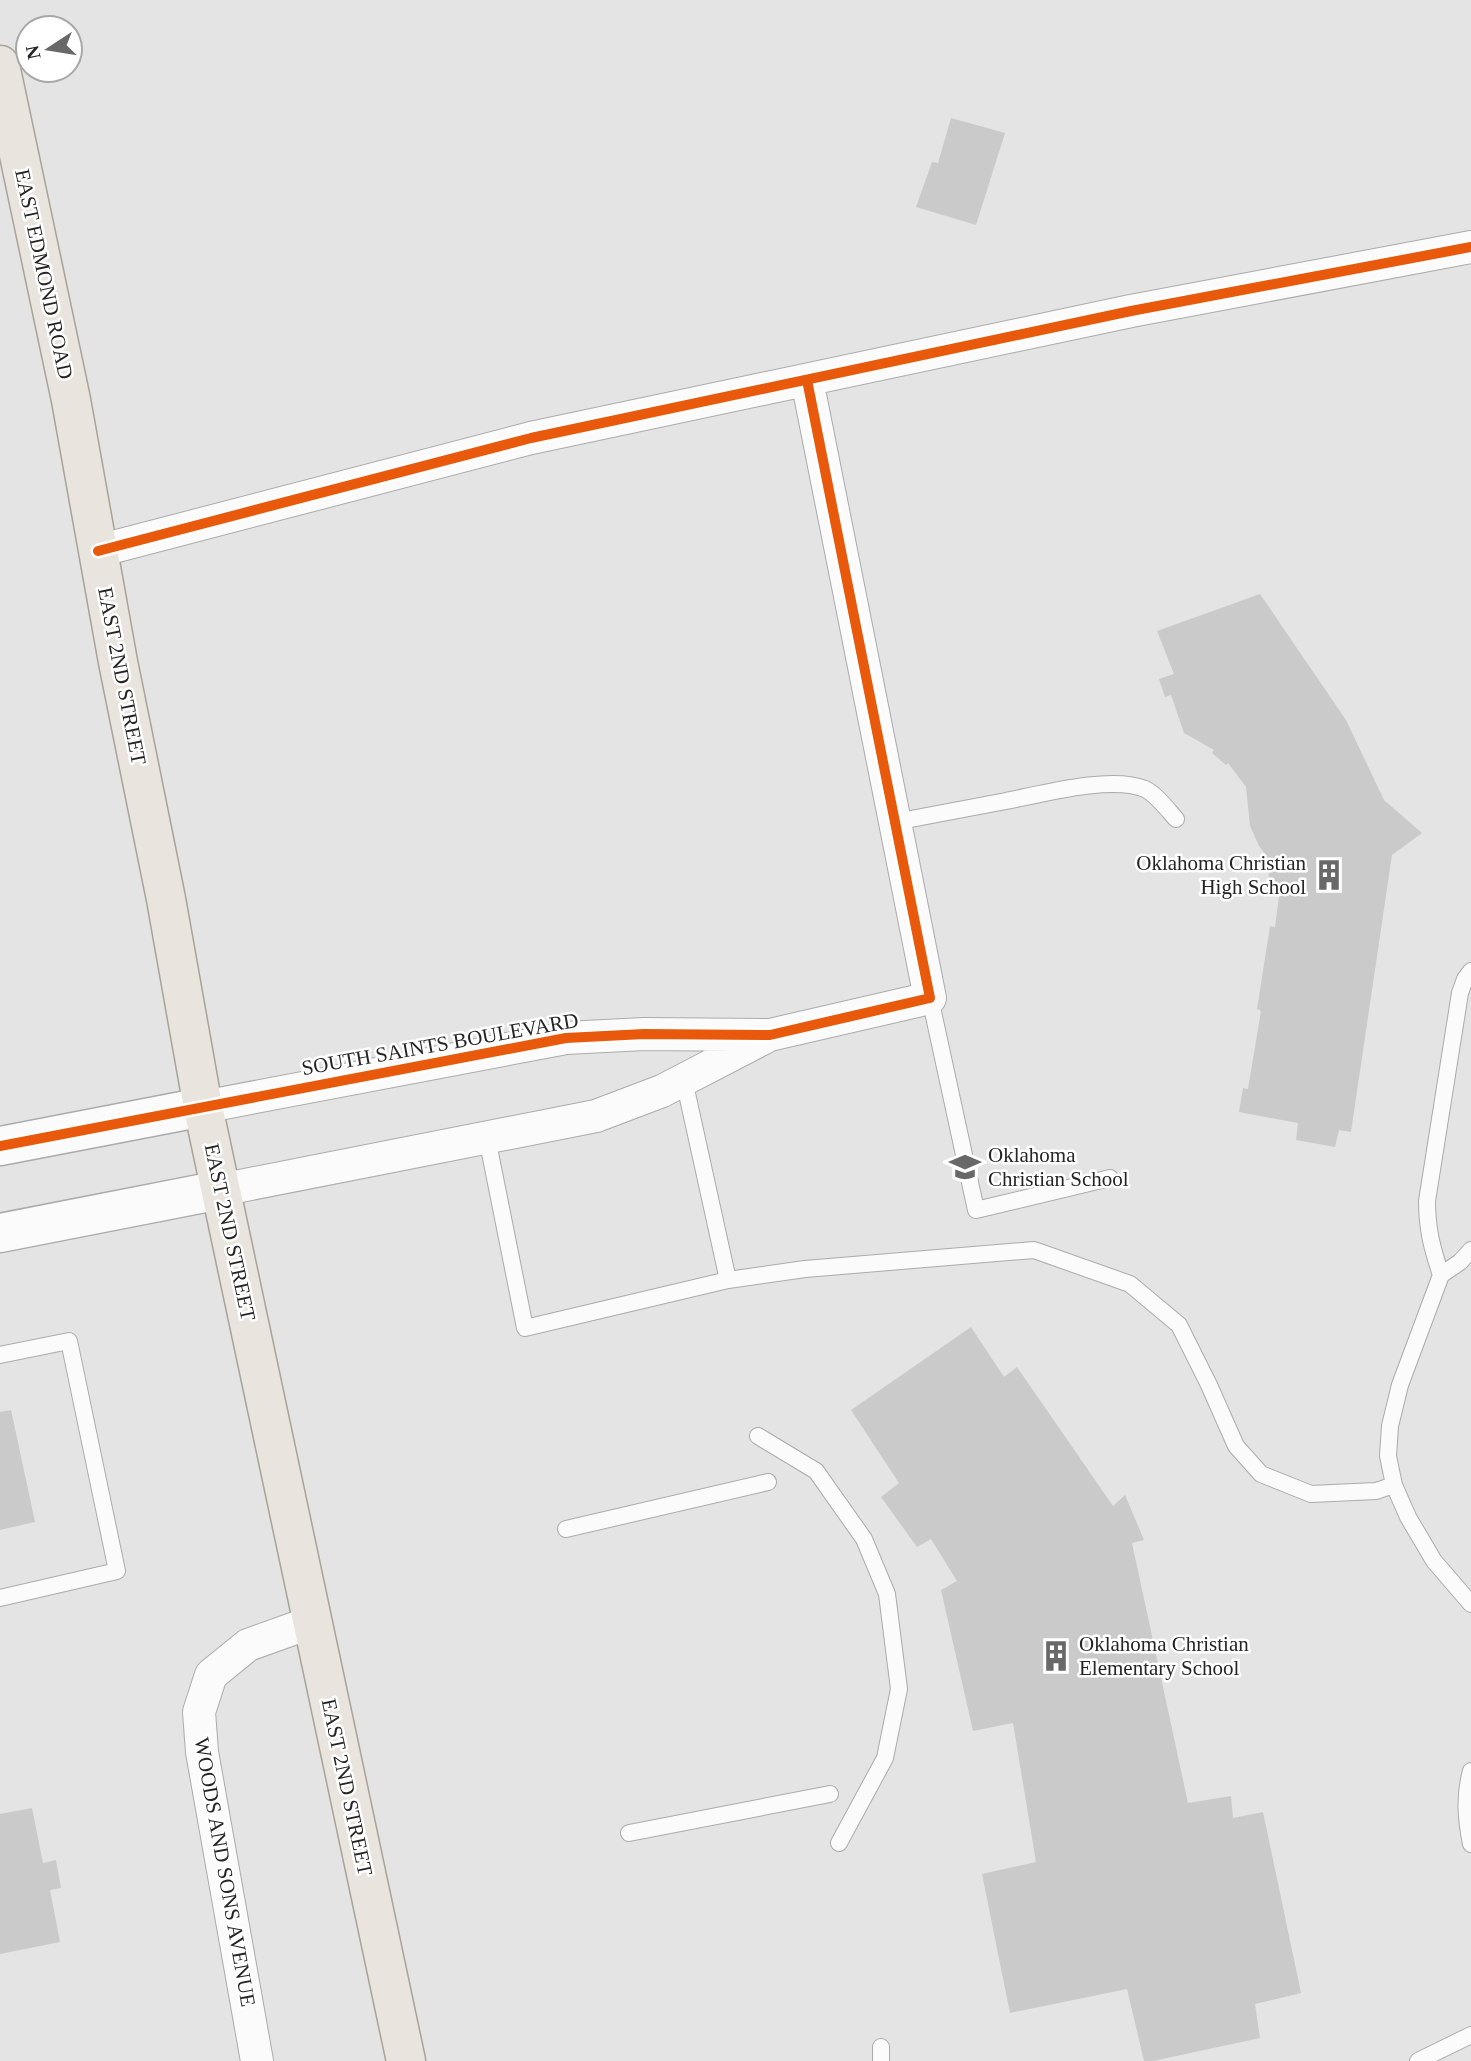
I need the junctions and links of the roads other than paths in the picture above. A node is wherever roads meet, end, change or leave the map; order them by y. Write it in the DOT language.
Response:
graph roads {
  1 [pos="0,65"];
  2 [pos="1471,247"];
  3 [pos="807,380"];
  4 [pos="71,400"];
  5 [pos="98,551"];
  6 [pos="1176,819"];
  7 [pos="895,822"];
  8 [pos="1471,971"];
  9 [pos="930,998"];
  10 [pos="770,1035"];
  11 [pos="684,1080"];
  12 [pos="203,1107"];
  13 [pos="486,1138"];
  14 [pos="0,1146"];
  15 [pos="1110,1178"];
  16 [pos="220,1190"];
  17 [pos="0,1233"];
  18 [pos="1471,1250"];
  19 [pos="1441,1275"];
  20 [pos="728,1280"];
  21 [pos="0,1355"];
  22 [pos="758,1436"];
  23 [pos="768,1482"];
  24 [pos="1394,1485"];
  25 [pos="566,1529"];
  26 [pos="0,1598"];
  27 [pos="1471,1604"];
  28 [pos="312,1622"];
  29 [pos="1471,1771"];
  30 [pos="830,1794"];
  31 [pos="629,1833"];
  32 [pos="839,1843"];
  33 [pos="1471,1843"];
  34 [pos="1471,2035"];
  35 [pos="257,2061"];
  36 [pos="405,2061"];
  37 [pos="1418,2061"];
  1 -- 4 [label="main road, EAST EDMOND ROAD"];
  2 -- 3 [label="street"];
  3 -- 5 [label="street"];
  3 -- 7 [label="street"];
  4 -- 5 [label="main road, EAST 2ND STREET"];
  5 -- 12 [label="main road, EAST 2ND STREET"];
  6 -- 7 [label="lane"];
  7 -- 9 [label="street"];
  8 -- 19 [label="lane"];
  9 -- 10 [label="street, SOUTH SAINTS BOULEVARD"];
  9 -- 15 [label="lane"];
  10 -- 11 [label="street, SOUTH SAINTS BOULEVARD"];
  10 -- 12 [label="street, SOUTH SAINTS BOULEVARD"];
  11 -- 13 [label="street, SOUTH SAINTS BOULEVARD"];
  11 -- 20 [label="lane"];
  12 -- 14 [label="street, SOUTH SAINTS BOULEVARD"];
  12 -- 16 [label="main road, EAST 2ND STREET"];
  13 -- 16 [label="street, SOUTH SAINTS BOULEVARD"];
  13 -- 20 [label="lane"];
  16 -- 17 [label="street, SOUTH SAINTS BOULEVARD"];
  16 -- 28 [label="main road, EAST 2ND STREET"];
  18 -- 19 [label="lane"];
  19 -- 24 [label="lane"];
  20 -- 24 [label="lane"];
  21 -- 26 [label="lane"];
  22 -- 32 [label="lane"];
  23 -- 25 [label="lane"];
  24 -- 27 [label="lane"];
  28 -- 35 [label="street, WOODS AND SONS AVENUE"];
  28 -- 36 [label="main road, EAST 2ND STREET"];
  29 -- 33 [label="lane"];
  30 -- 31 [label="lane"];
  34 -- 37 [label="lane"];
}
